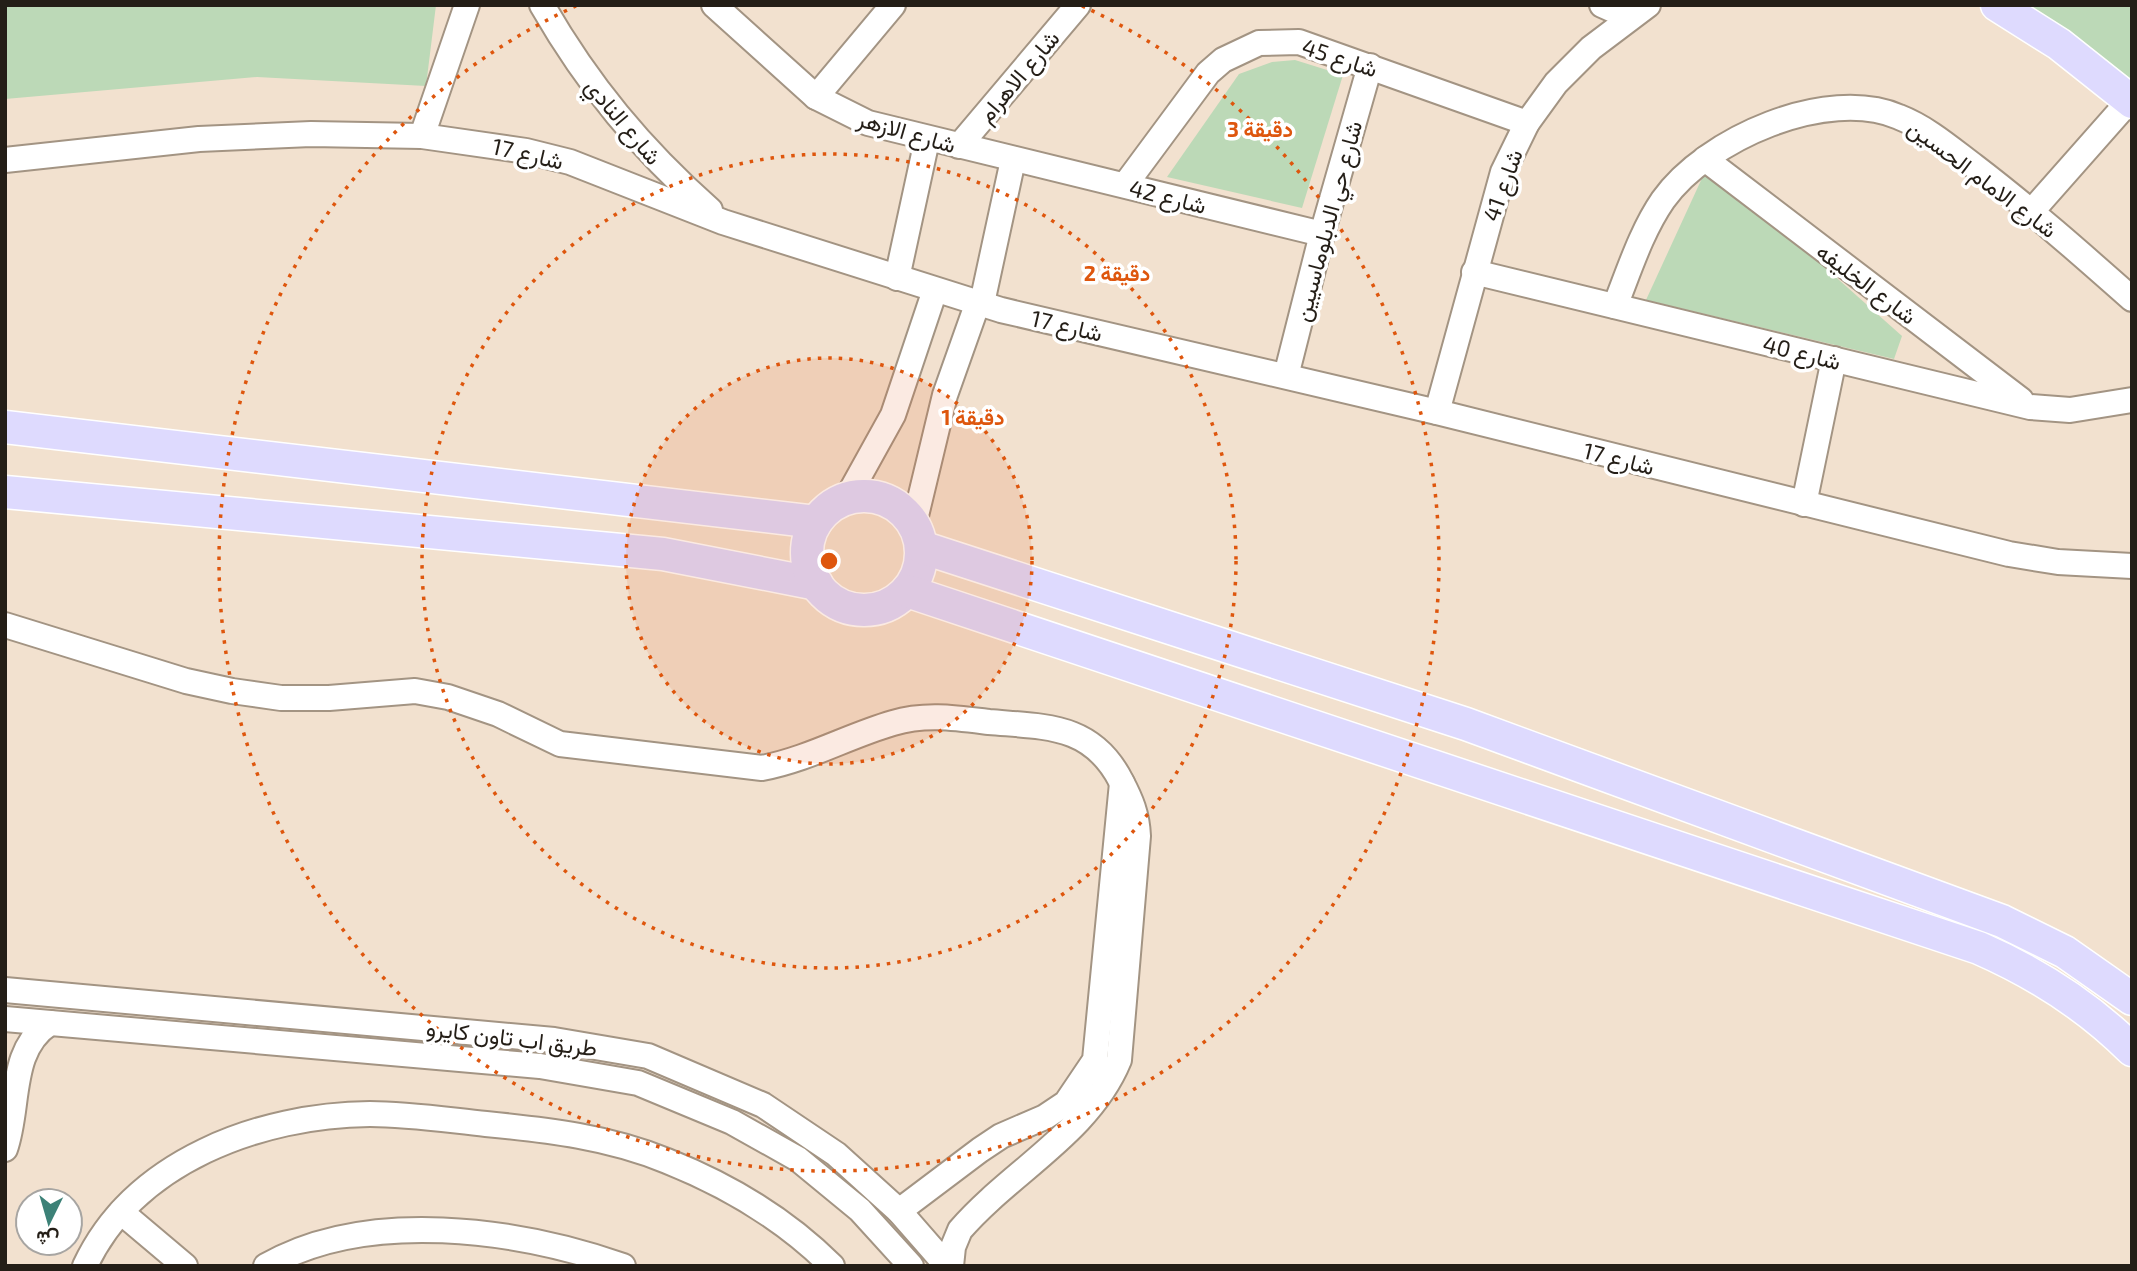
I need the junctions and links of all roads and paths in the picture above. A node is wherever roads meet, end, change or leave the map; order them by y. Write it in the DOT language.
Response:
graph roads {
  1 [pos="542,5"];
  2 [pos="714,5"];
  3 [pos="893,5"];
  4 [pos="1078,5"];
  5 [pos="1602,5"];
  6 [pos="1997,5"];
  7 [pos="468,6"];
  8 [pos="1638,11"];
  9 [pos="1370,66"];
  10 [pos="816,97"];
  11 [pos="2131,101"];
  12 [pos="1527,122"];
  13 [pos="422,136"];
  14 [pos="927,140"];
  15 [pos="959,146"];
  16 [pos="1705,159"];
  17 [pos="5,160"];
  18 [pos="1013,160"];
  19 [pos="1125,185"];
  20 [pos="2032,211"];
  21 [pos="723,222"];
  22 [pos="1322,234"];
  23 [pos="1474,272"];
  24 [pos="897,278"];
  25 [pos="935,290"];
  26 [pos="2132,299"];
  27 [pos="980,302"];
  28 [pos="1615,306"];
  29 [pos="1834,359"];
  30 [pos="1286,376"];
  31 [pos="2132,400"];
  32 [pos="2030,407"];
  33 [pos="1437,412"];
  34 [pos="5,427"];
  35 [pos="5,492"];
  36 [pos="847,498"];
  37 [pos="1804,504"];
  38 [pos="816,522"];
  39 [pos="917,536"];
  40 [pos="2132,566"];
  41 [pos="817,584"];
  42 [pos="907,591"];
  43 [pos="5,625"];
  44 [pos="1121,917"];
  45 [pos="5,990"];
  46 [pos="2132,999"];
  47 [pos="5,1019"];
  48 [pos="345,1019"];
  49 [pos="50,1023"];
  50 [pos="224,1039"];
  51 [pos="554,1040"];
  52 [pos="2132,1051"];
  53 [pos="430,1058"];
  54 [pos="13,1065"];
  55 [pos="1001,1136"];
  56 [pos="5,1149"];
  57 [pos="1028,1166"];
  58 [pos="899,1211"];
  59 [pos="121,1212"];
  60 [pos="85,1266"];
  61 [pos="185,1266"];
  62 [pos="266,1266"];
  63 [pos="623,1266"];
  64 [pos="832,1266"];
  65 [pos="911,1266"];
  66 [pos="949,1266"];
  1 -- 21 [label="street, شارع النادي"];
  2 -- 10 [label="street, شارع الازهر"];
  3 -- 10 [label="street"];
  4 -- 15 [label="street, شارع الاهرام"];
  5 -- 8 [label="street"];
  6 -- 11 [label="main road"];
  7 -- 13 [label="street"];
  8 -- 12 [label="street, شارع 41"];
  9 -- 12 [label="street, شارع 45"];
  9 -- 19 [label="street, شارع 45"];
  9 -- 22 [label="street, شارع حي الدبلوماسيين"];
  10 -- 14 [label="street, شارع الازهر"];
  11 -- 20 [label="street"];
  12 -- 23 [label="street, شارع 41"];
  13 -- 17 [label="street, شارع 17"];
  13 -- 21 [label="street, شارع 17"];
  14 -- 15 [label="street, شارع الازهر"];
  14 -- 24 [label="street"];
  15 -- 18 [label="street, شارع الازهر"];
  16 -- 20 [label="street, شارع الامام الحسين"];
  16 -- 28 [label="street, شارع الامام الحسين"];
  16 -- 32 [label="street, شارع الخليفه"];
  18 -- 19 [label="street, شارع 42"];
  18 -- 27 [label="street"];
  19 -- 22 [label="street, شارع 42"];
  20 -- 26 [label="street, شارع الامام الحسين"];
  21 -- 24 [label="street, شارع 17"];
  22 -- 30 [label="street, شارع حي الدبلوماسيين"];
  23 -- 28 [label="street, شارع 40"];
  23 -- 33 [label="street, شارع 41"];
  24 -- 25 [label="street, شارع 17"];
  25 -- 27 [label="street, شارع 17"];
  25 -- 36 [label="street"];
  27 -- 30 [label="street, شارع 17"];
  27 -- 39 [label="street"];
  28 -- 29 [label="street, شارع 40"];
  29 -- 32 [label="street, شارع 40"];
  29 -- 37 [label="street"];
  30 -- 33 [label="street, شارع 17"];
  31 -- 32 [label="street, شارع 40"];
  33 -- 37 [label="street, شارع 17"];
  34 -- 38 [label="main road"];
  35 -- 41 [label="main road"];
  36 -- 38 [label="main road"];
  36 -- 39 [label="main road"];
  37 -- 40 [label="street, شارع 17"];
  38 -- 41 [label="main road"];
  39 -- 42 [label="main road"];
  39 -- 46 [label="main road"];
  41 -- 42 [label="main road"];
  42 -- 52 [label="main road"];
  43 -- 44 [label="street"];
  44 -- 55 [label="street"];
  44 -- 57 [label="street"];
  45 -- 48 [label="street, طريق اب تاون كايرو"];
  47 -- 49 [label="street, طريق اب تاون كايرو"];
  48 -- 50 [label="street"];
  48 -- 51 [label="street, طريق اب تاون كايرو"];
  49 -- 50 [label="street, طريق اب تاون كايرو"];
  49 -- 54 [label="street"];
  50 -- 53 [label="street, طريق اب تاون كايرو"];
  51 -- 53 [label="street"];
  51 -- 58 [label="street, طريق اب تاون كايرو"];
  53 -- 65 [label="street, طريق اب تاون كايرو"];
  54 -- 56 [label="street"];
  55 -- 57 [label="street"];
  55 -- 58 [label="street"];
  57 -- 66 [label="street"];
  58 -- 66 [label="street, طريق اب تاون كايرو"];
  59 -- 60 [label="street"];
  59 -- 61 [label="street"];
  59 -- 64 [label="street"];
  62 -- 63 [label="street"];
}
